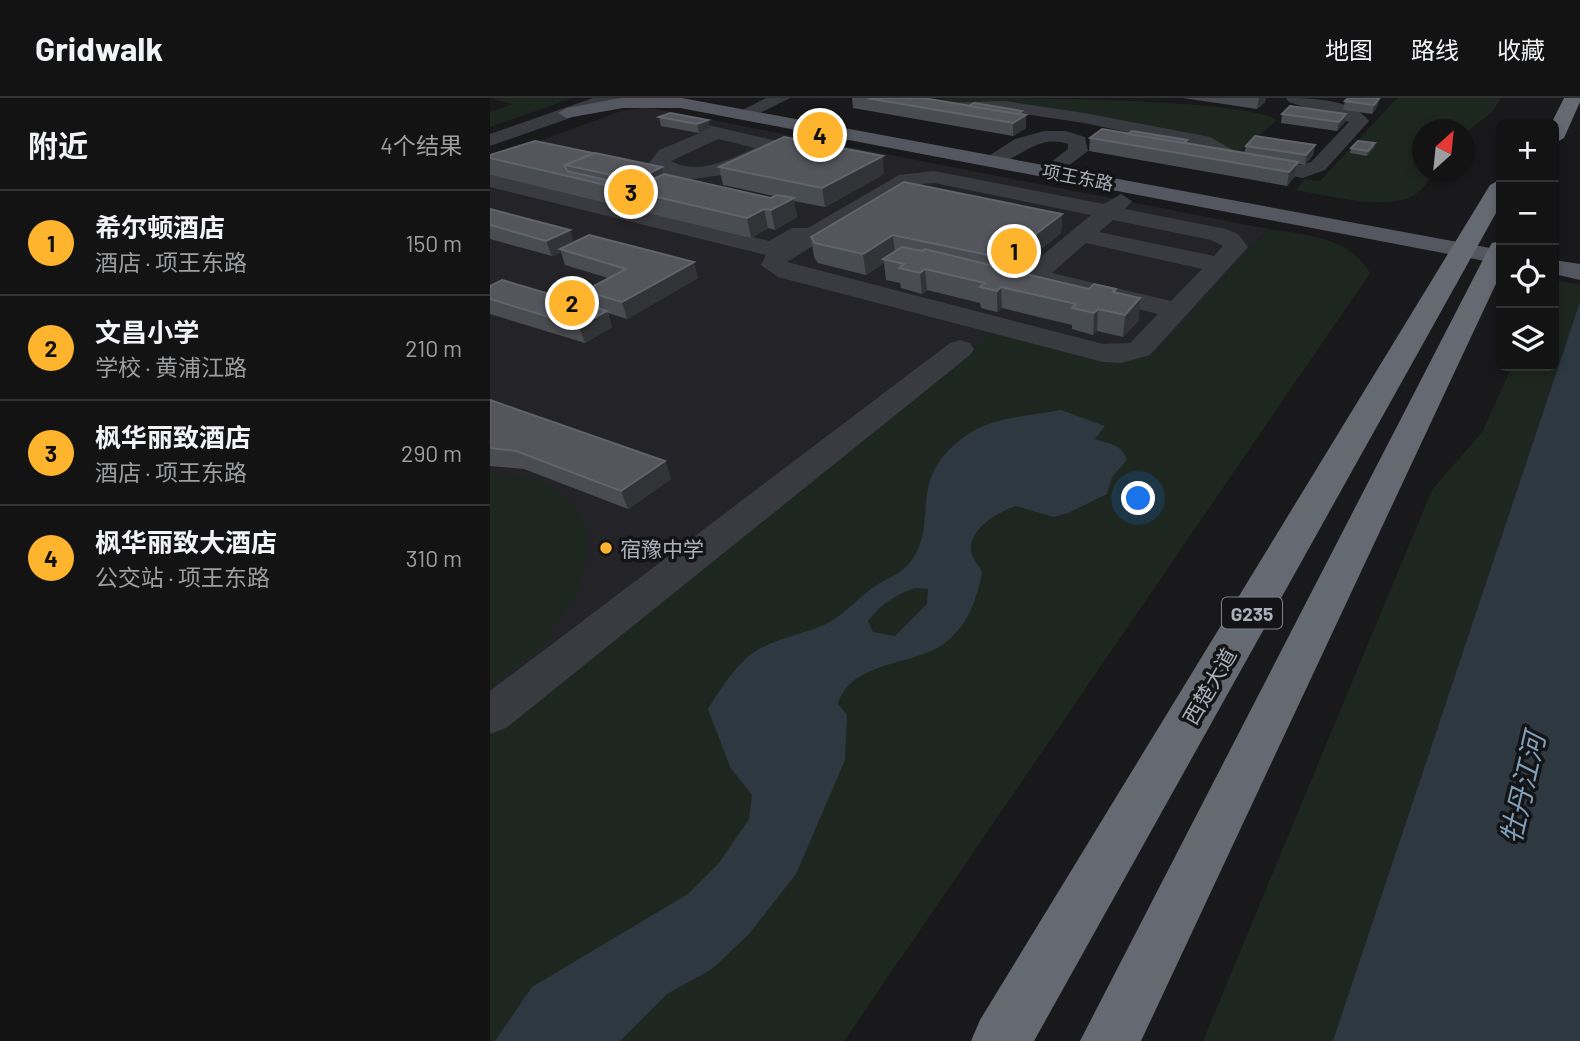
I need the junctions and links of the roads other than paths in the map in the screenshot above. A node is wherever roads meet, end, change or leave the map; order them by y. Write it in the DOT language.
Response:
graph roads {
  1 [pos="582,98"];
  2 [pos="595,98"];
  3 [pos="611,98"];
  4 [pos="654,98"];
  5 [pos="781,98"];
  6 [pos="883,98"];
  7 [pos="1295,98"];
  8 [pos="1573,98"];
  9 [pos="693,100"];
  10 [pos="562,112"];
  11 [pos="748,112"];
  12 [pos="1092,120"];
  13 [pos="799,121"];
  14 [pos="1559,127"];
  15 [pos="490,135"];
  16 [pos="1063,137"];
  17 [pos="490,140"];
  18 [pos="766,143"];
  19 [pos="941,152"];
  20 [pos="996,158"];
  21 [pos="836,160"];
  22 [pos="1052,169"];
  23 [pos="889,178"];
  24 [pos="490,181"];
  25 [pos="1136,188"];
  26 [pos="927,199"];
  27 [pos="1109,211"];
  28 [pos="1496,214"];
  29 [pos="1075,231"];
  30 [pos="1490,249"];
  31 [pos="1559,254"];
  32 [pos="1580,257"];
  33 [pos="1219,265"];
  34 [pos="1559,268"];
  35 [pos="1580,272"];
  36 [pos="1177,310"];
  37 [pos="960,349"];
  38 [pos="490,716"];
  39 [pos="1001,1041"];
  40 [pos="1110,1041"];
  1 -- 10 [label="main road"];
  2 -- 10 [label="street"];
  3 -- 10 [label="street"];
  4 -- 9 [label="main road, 项王东路"];
  5 -- 11 [label="street"];
  6 -- 12 [label="street"];
  7 -- 12 [label="street"];
  8 -- 14 [label="highway"];
  9 -- 10 [label="main road"];
  9 -- 11 [label="main road, 项王东路"];
  10 -- 15 [label="street"];
  10 -- 17 [label="street"];
  11 -- 13 [label="main road, 项王东路"];
  12 -- 16 [label="street"];
  13 -- 18 [label="street"];
  13 -- 19 [label="main road, 项王东路"];
  13 -- 20 [label="main road, 项王东路"];
  16 -- 20 [label="street"];
  16 -- 22 [label="street"];
  18 -- 18 [label="street"];
  18 -- 21 [label="street"];
  19 -- 20 [label="main road, 项王东路"];
  19 -- 23 [label="street"];
  20 -- 22 [label="main road, 项王东路"];
  22 -- 25 [label="main road, 项王东路"];
  22 -- 30 [label="main road, 项王东路"];
  23 -- 24 [label="street"];
  23 -- 26 [label="street"];
  23 -- 27 [label="street"];
  23 -- 36 [label="street"];
  25 -- 27 [label="street"];
  25 -- 30 [label="main road, 项王东路"];
  27 -- 29 [label="street"];
  27 -- 33 [label="street"];
  28 -- 30 [label="highway, 西楚大道 / G235"];
  29 -- 33 [label="street"];
  29 -- 36 [label="street"];
  30 -- 39 [label="highway, 西楚大道 / G235"];
  30 -- 40 [label="highway, 西楚大道 / G235"];
  31 -- 32 [label="main road"];
  33 -- 36 [label="street"];
  34 -- 35 [label="main road"];
  37 -- 38 [label="street"];
}
